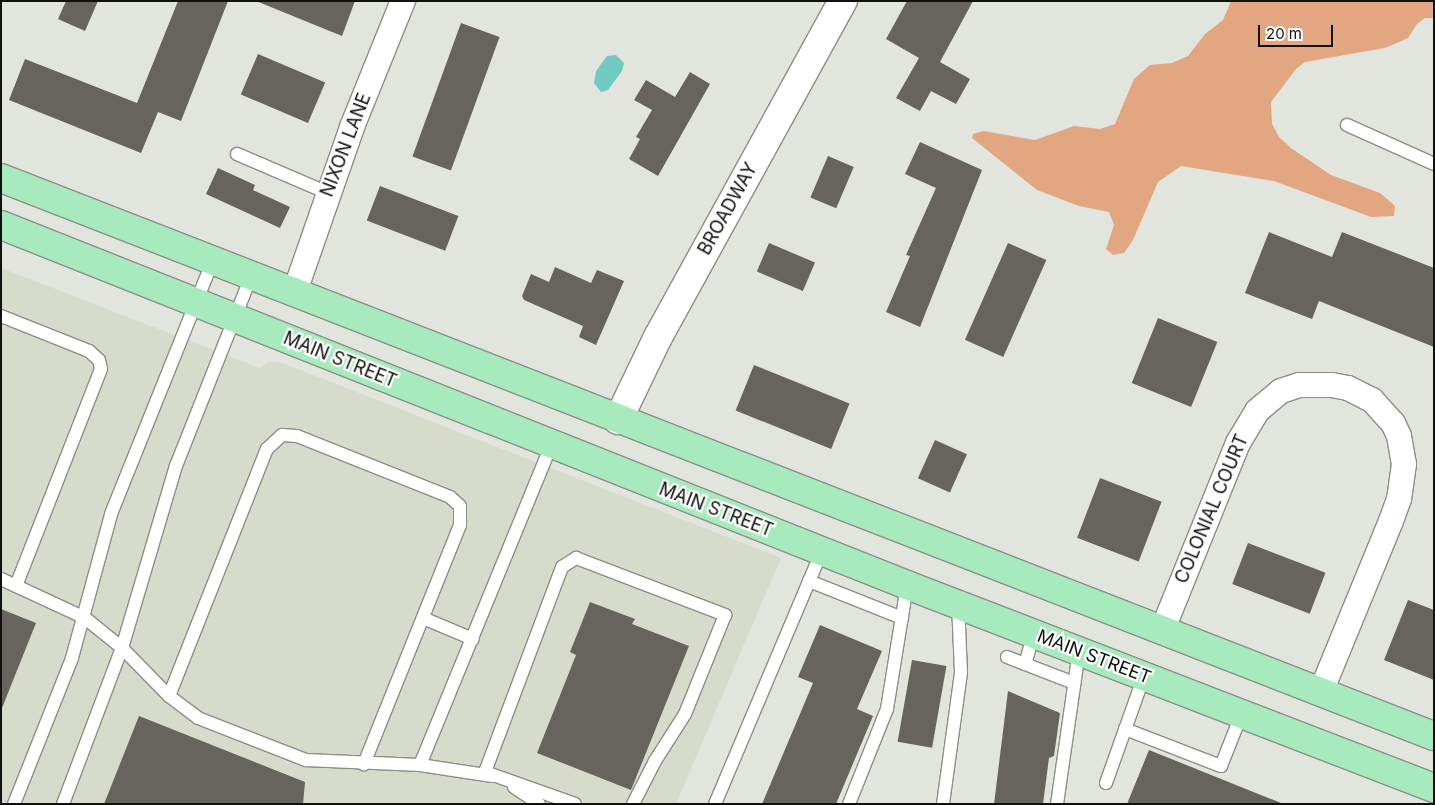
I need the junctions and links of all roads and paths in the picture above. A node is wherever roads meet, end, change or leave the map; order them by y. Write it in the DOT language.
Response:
graph roads {
  1 [pos="403,1"];
  2 [pos="843,1"];
  3 [pos="1346,125"];
  4 [pos="237,154"];
  5 [pos="1434,164"];
  6 [pos="1,178"];
  7 [pos="328,193"];
  8 [pos="1,225"];
  9 [pos="213,260"];
  10 [pos="252,274"];
  11 [pos="295,291"];
  12 [pos="197,304"];
  13 [pos="1,316"];
  14 [pos="234,318"];
  15 [pos="618,420"];
  16 [pos="551,445"];
  17 [pos="822,551"];
  18 [pos="1,579"];
  19 [pos="809,581"];
  20 [pos="907,585"];
  21 [pos="16,586"];
  22 [pos="958,604"];
  23 [pos="86,618"];
  24 [pos="422,618"];
  25 [pos="902,618"];
  26 [pos="1162,631"];
  27 [pos="1034,633"];
  28 [pos="472,639"];
  29 [pos="122,648"];
  30 [pos="1079,651"];
  31 [pos="1006,656"];
  32 [pos="1025,664"];
  33 [pos="1144,676"];
  34 [pos="1074,683"];
  35 [pos="1321,692"];
  36 [pos="169,696"];
  37 [pos="1242,713"];
  38 [pos="1125,729"];
  39 [pos="1434,736"];
  40 [pos="364,764"];
  41 [pos="420,765"];
  42 [pos="485,772"];
  43 [pos="1106,783"];
  44 [pos="1434,788"];
  45 [pos="14,804"];
  46 [pos="63,804"];
  47 [pos="539,804"];
  48 [pos="574,804"];
  49 [pos="633,804"];
  50 [pos="715,804"];
  51 [pos="849,804"];
  52 [pos="943,804"];
  53 [pos="1058,804"];
  1 -- 7 [label="street, NIXON LANE"];
  2 -- 15 [label="main road, BROADWAY"];
  3 -- 5 [label="lane"];
  4 -- 7 [label="lane"];
  6 -- 9 [label="main road"];
  7 -- 11 [label="street, NIXON LANE"];
  8 -- 12 [label="main road, MAIN STREET"];
  9 -- 10 [label="main road"];
  9 -- 12 [label="lane"];
  10 -- 11 [label="main road"];
  10 -- 14 [label="lane"];
  11 -- 15 [label="main road"];
  12 -- 14 [label="main road, MAIN STREET"];
  12 -- 23 [label="lane"];
  13 -- 21 [label="lane"];
  14 -- 16 [label="main road, MAIN STREET"];
  14 -- 29 [label="lane"];
  15 -- 26 [label="main road"];
  16 -- 17 [label="main road, MAIN STREET"];
  16 -- 28 [label="lane"];
  17 -- 19 [label="lane"];
  17 -- 20 [label="main road, MAIN STREET"];
  18 -- 21 [label="lane"];
  19 -- 25 [label="lane"];
  19 -- 50 [label="lane"];
  20 -- 22 [label="main road, MAIN STREET"];
  20 -- 25 [label="lane"];
  21 -- 23 [label="lane"];
  22 -- 27 [label="main road, MAIN STREET"];
  22 -- 52 [label="lane"];
  23 -- 29 [label="lane"];
  23 -- 45 [label="lane"];
  24 -- 28 [label="lane"];
  24 -- 36 [label="lane"];
  24 -- 40 [label="lane"];
  25 -- 51 [label="lane"];
  26 -- 35 [label="main road"];
  26 -- 35 [label="street, COLONIAL COURT"];
  27 -- 30 [label="main road, MAIN STREET"];
  27 -- 32 [label="lane"];
  28 -- 41 [label="lane"];
  29 -- 36 [label="lane"];
  29 -- 46 [label="lane"];
  30 -- 33 [label="main road, MAIN STREET"];
  30 -- 34 [label="lane"];
  31 -- 32 [label="lane"];
  32 -- 34 [label="lane"];
  33 -- 37 [label="main road, MAIN STREET"];
  33 -- 38 [label="lane"];
  34 -- 53 [label="lane"];
  35 -- 39 [label="main road"];
  36 -- 40 [label="lane"];
  37 -- 38 [label="lane"];
  37 -- 44 [label="main road, MAIN STREET"];
  38 -- 43 [label="lane"];
  40 -- 41 [label="lane"];
  41 -- 42 [label="lane"];
  42 -- 47 [label="lane"];
  42 -- 48 [label="lane"];
  42 -- 49 [label="lane"];
}
